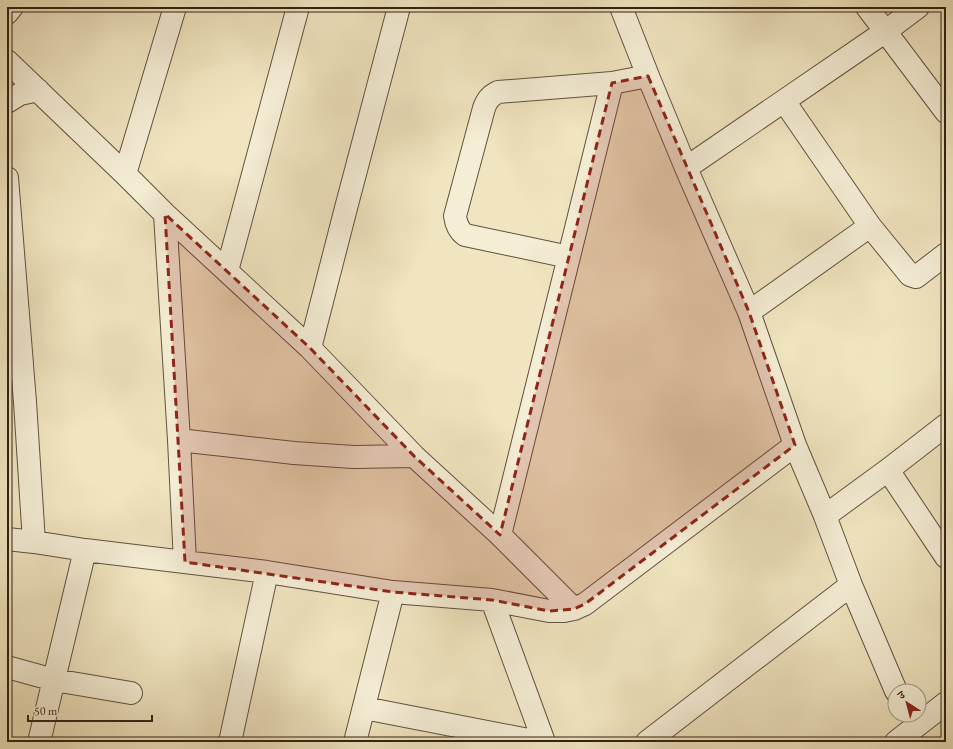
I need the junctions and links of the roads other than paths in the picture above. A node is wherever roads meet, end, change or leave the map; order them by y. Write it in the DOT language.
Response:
graph roads {
  1 [pos="12,7"];
  2 [pos="175,7"];
  3 [pos="298,7"];
  4 [pos="400,7"];
  5 [pos="621,7"];
  6 [pos="867,7"];
  7 [pos="918,7"];
  8 [pos="7,13"];
  9 [pos="886,31"];
  10 [pos="7,61"];
  11 [pos="648,76"];
  12 [pos="612,83"];
  13 [pos="38,90"];
  14 [pos="784,101"];
  15 [pos="7,102"];
  16 [pos="946,112"];
  17 [pos="686,168"];
  18 [pos="125,174"];
  19 [pos="7,178"];
  20 [pos="165,214"];
  21 [pos="870,226"];
  22 [pos="946,254"];
  23 [pos="569,258"];
  24 [pos="227,271"];
  25 [pos="749,312"];
  26 [pos="310,348"];
  27 [pos="946,425"];
  28 [pos="179,440"];
  29 [pos="795,445"];
  30 [pos="414,456"];
  31 [pos="888,470"];
  32 [pos="825,516"];
  33 [pos="500,535"];
  34 [pos="7,539"];
  35 [pos="34,542"];
  36 [pos="85,550"];
  37 [pos="946,557"];
  38 [pos="185,562"];
  39 [pos="268,572"];
  40 [pos="851,585"];
  41 [pos="393,592"];
  42 [pos="492,600"];
  43 [pos="574,609"];
  44 [pos="7,667"];
  45 [pos="54,680"];
  46 [pos="893,683"];
  47 [pos="131,693"];
  48 [pos="946,703"];
  49 [pos="364,708"];
  50 [pos="908,732"];
  51 [pos="39,742"];
  52 [pos="230,742"];
  53 [pos="356,742"];
  54 [pos="540,742"];
  55 [pos="544,742"];
  56 [pos="647,742"];
  1 -- 8 [label="street"];
  2 -- 18 [label="street"];
  3 -- 24 [label="street"];
  4 -- 26 [label="street"];
  5 -- 11 [label="street"];
  6 -- 9 [label="street"];
  7 -- 9 [label="street"];
  9 -- 14 [label="street"];
  9 -- 16 [label="street"];
  10 -- 13 [label="street"];
  11 -- 12 [label="street"];
  11 -- 17 [label="street"];
  12 -- 23 [label="street"];
  12 -- 23 [label="street"];
  13 -- 15 [label="street"];
  13 -- 18 [label="street"];
  14 -- 17 [label="street"];
  14 -- 21 [label="street"];
  17 -- 25 [label="street"];
  18 -- 20 [label="street"];
  19 -- 35 [label="street"];
  20 -- 24 [label="street"];
  20 -- 28 [label="street"];
  21 -- 22 [label="street"];
  21 -- 25 [label="street"];
  23 -- 33 [label="street"];
  24 -- 26 [label="street"];
  25 -- 29 [label="street"];
  26 -- 30 [label="street"];
  27 -- 31 [label="street"];
  28 -- 30 [label="street"];
  28 -- 38 [label="street"];
  29 -- 32 [label="street"];
  29 -- 43 [label="street"];
  30 -- 33 [label="street"];
  31 -- 32 [label="street"];
  31 -- 37 [label="street"];
  32 -- 40 [label="street"];
  33 -- 43 [label="street"];
  34 -- 35 [label="street"];
  35 -- 36 [label="street"];
  36 -- 38 [label="street"];
  36 -- 45 [label="street"];
  38 -- 39 [label="street"];
  39 -- 41 [label="street"];
  39 -- 52 [label="street"];
  40 -- 46 [label="street"];
  40 -- 56 [label="street"];
  41 -- 42 [label="street"];
  41 -- 49 [label="street"];
  42 -- 43 [label="street"];
  42 -- 55 [label="street"];
  44 -- 45 [label="street"];
  45 -- 47 [label="street"];
  45 -- 51 [label="street"];
  48 -- 50 [label="street"];
  49 -- 53 [label="street"];
  49 -- 54 [label="street"];
}
